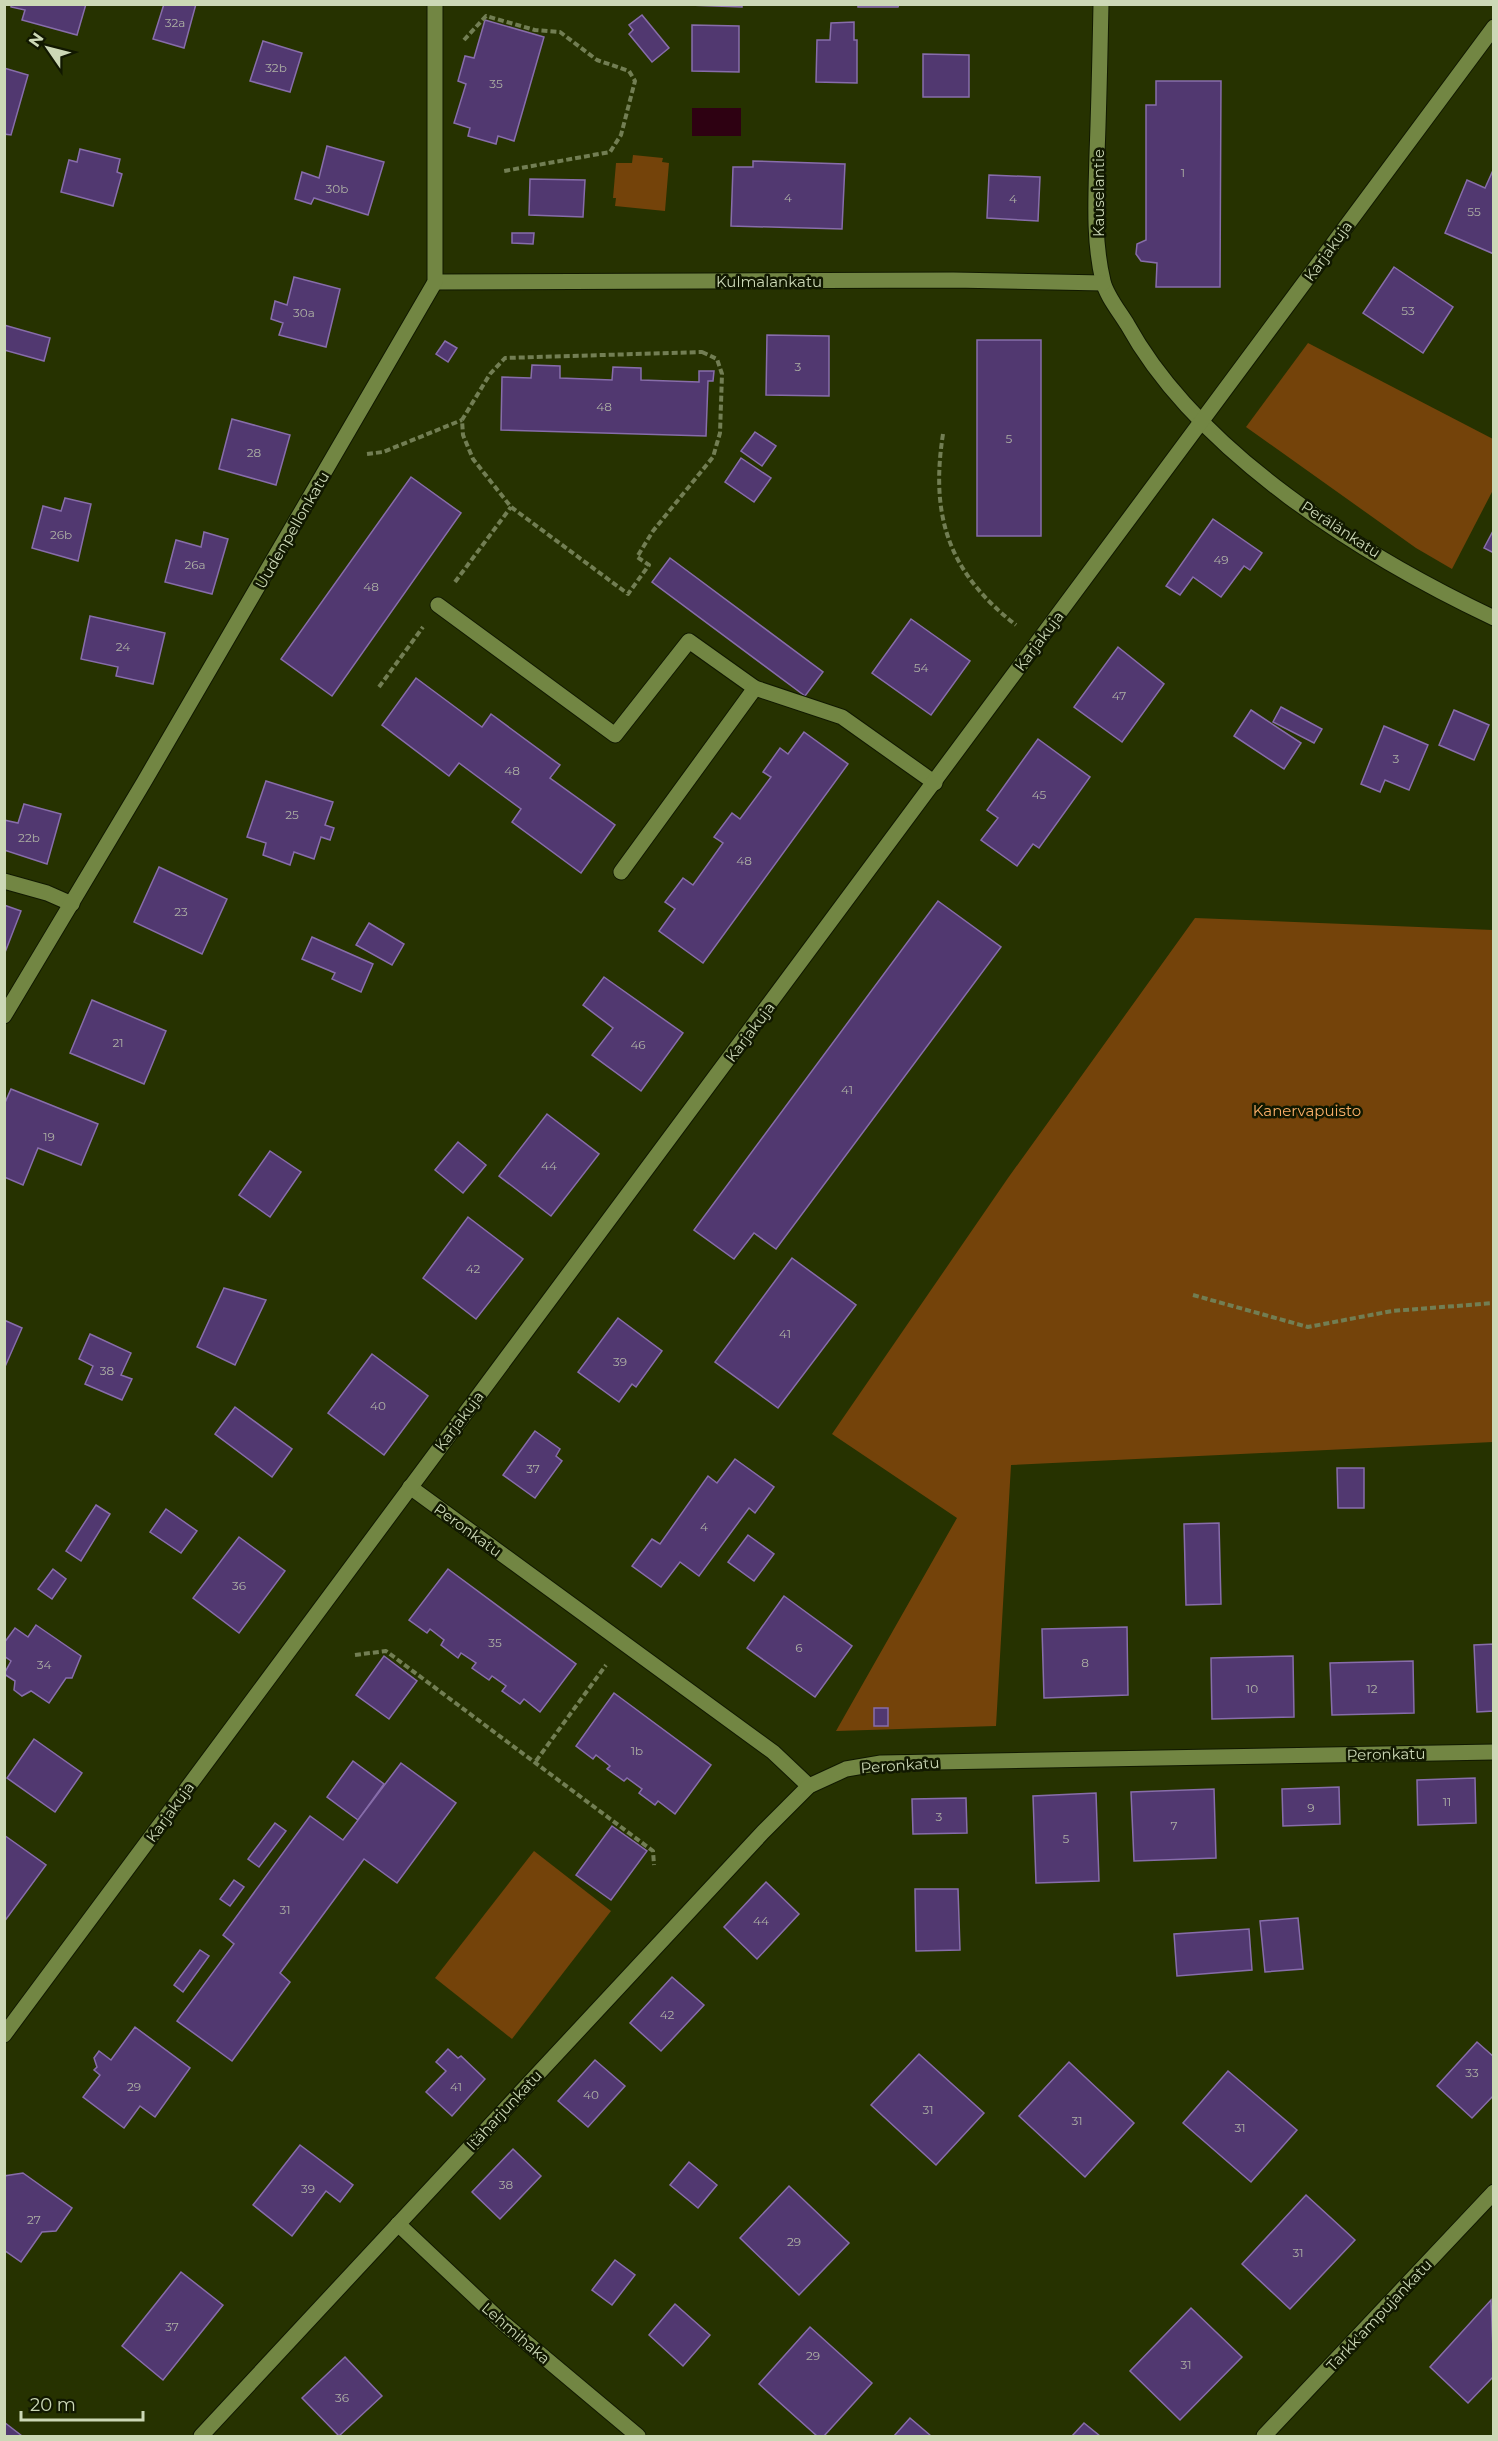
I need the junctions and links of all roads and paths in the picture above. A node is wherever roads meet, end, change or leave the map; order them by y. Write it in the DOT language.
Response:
graph roads {
  1 [pos="435,4"];
  2 [pos="1101,4"];
  3 [pos="1494,27"];
  4 [pos="435,42"];
  5 [pos="504,171"];
  6 [pos="435,282"];
  7 [pos="1103,283"];
  8 [pos="462,420"];
  9 [pos="1202,421"];
  10 [pos="943,434"];
  11 [pos="334,459"];
  12 [pos="438,605"];
  13 [pos="1494,618"];
  14 [pos="1023,630"];
  15 [pos="755,688"];
  16 [pos="935,783"];
  17 [pos="621,872"];
  18 [pos="4,881"];
  19 [pos="72,904"];
  20 [pos="4,1016"];
  21 [pos="1193,1295"];
  22 [pos="1494,1303"];
  23 [pos="410,1487"];
  24 [pos="623,1642"];
  25 [pos="355,1655"];
  26 [pos="1494,1752"];
  27 [pos="536,1761"];
  28 [pos="809,1786"];
  29 [pos="654,1864"];
  30 [pos="4,2035"];
  31 [pos="1494,2192"];
  32 [pos="398,2224"];
  33 [pos="201,2436"];
  34 [pos="638,2436"];
  35 [pos="1264,2436"];
  1 -- 4 [label="street, Uudenpellonkatu"];
  2 -- 7 [label="street, Kauselantie"];
  3 -- 9 [label="street, Karjakuja"];
  4 -- 5 [label="path"];
  4 -- 6 [label="street, Uudenpellonkatu"];
  6 -- 7 [label="street, Kulmalankatu"];
  6 -- 11 [label="street, Uudenpellonkatu"];
  7 -- 9 [label="street, Kauselantie"];
  8 -- 8 [label="path"];
  8 -- 11 [label="path"];
  9 -- 13 [label="street, Perälänkatu"];
  9 -- 16 [label="street, Karjakuja"];
  10 -- 14 [label="path"];
  11 -- 19 [label="street, Uudenpellonkatu"];
  12 -- 15 [label="street"];
  15 -- 16 [label="street"];
  15 -- 17 [label="street"];
  16 -- 23 [label="street, Karjakuja"];
  18 -- 19 [label="street"];
  19 -- 20 [label="street, Uudenpellonkatu"];
  21 -- 22 [label="path"];
  23 -- 24 [label="street, Peronkatu"];
  23 -- 30 [label="street, Karjakuja"];
  24 -- 27 [label="path"];
  24 -- 28 [label="street, Peronkatu"];
  25 -- 27 [label="path"];
  26 -- 28 [label="street, Peronkatu"];
  27 -- 29 [label="path"];
  28 -- 32 [label="street, Itäharjunkatu"];
  31 -- 35 [label="street, Tarkk'ampujankatu"];
  32 -- 33 [label="street, Itäharjunkatu"];
  32 -- 34 [label="street, Lehmihaka"];
}
